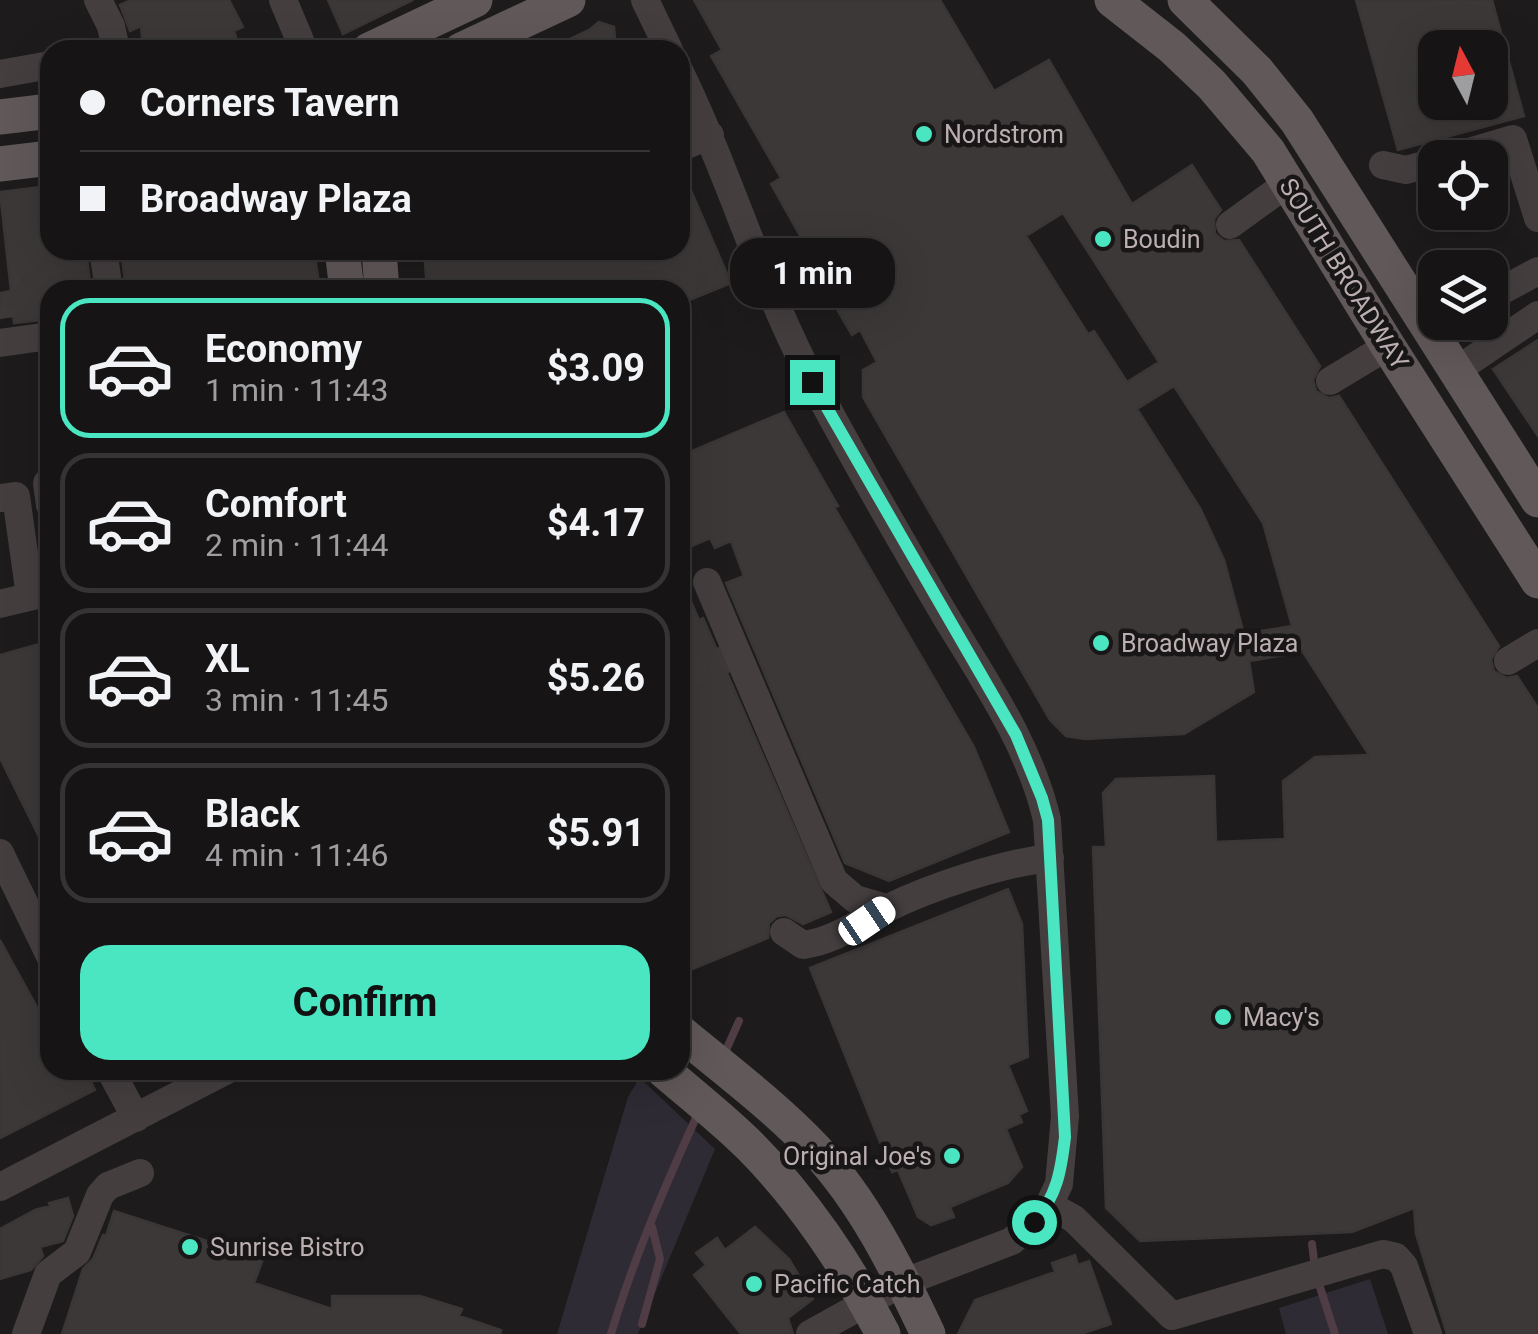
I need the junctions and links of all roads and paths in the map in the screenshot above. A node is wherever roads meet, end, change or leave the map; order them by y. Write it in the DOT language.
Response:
graph roads {
  1 [pos="98,0"];
  2 [pos="283,0"];
  3 [pos="475,0"];
  4 [pos="568,0"];
  5 [pos="645,0"];
  6 [pos="1112,0"];
  7 [pos="1185,0"];
  8 [pos="114,40"];
  9 [pos="300,40"];
  10 [pos="390,40"];
  11 [pos="483,40"];
  12 [pos="664,40"];
  13 [pos="40,67"];
  14 [pos="0,74"];
  15 [pos="690,93"];
  16 [pos="40,112"];
  17 [pos="0,117"];
  18 [pos="710,135"];
  19 [pos="1507,140"];
  20 [pos="690,144"];
  21 [pos="40,159"];
  22 [pos="0,164"];
  23 [pos="1382,164"];
  24 [pos="1418,167"];
  25 [pos="1288,183"];
  26 [pos="1538,218"];
  27 [pos="1230,225"];
  28 [pos="1538,271"];
  29 [pos="1508,287"];
  30 [pos="1418,292"];
  31 [pos="1538,315"];
  32 [pos="2,334"];
  33 [pos="40,336"];
  34 [pos="1448,340"];
  35 [pos="1388,346"];
  36 [pos="1457,370"];
  37 [pos="1330,382"];
  38 [pos="0,498"];
  39 [pos="1538,500"];
  40 [pos="1538,581"];
  41 [pos="707,582"];
  42 [pos="40,594"];
  43 [pos="0,604"];
  44 [pos="1538,643"];
  45 [pos="1508,661"];
  46 [pos="0,854"];
  47 [pos="1050,858"];
  48 [pos="886,908"];
  49 [pos="784,932"];
  50 [pos="40,933"];
  51 [pos="690,1040"];
  52 [pos="113,1080"];
  53 [pos="208,1080"];
  54 [pos="674,1080"];
  55 [pos="127,1123"];
  56 [pos="0,1186"];
  57 [pos="1049,1206"];
  58 [pos="902,1283"];
  59 [pos="867,1302"];
  60 [pos="26,1334"];
  61 [pos="810,1334"];
  62 [pos="884,1334"];
  63 [pos="928,1334"];
  64 [pos="1428,1334"];
  1 -- 8 [label="street"];
  2 -- 9 [label="street"];
  3 -- 10 [label="main road"];
  4 -- 11 [label="main road"];
  5 -- 12 [label="street"];
  6 -- 25 [label="main road, SOUTH BROADWAY"];
  7 -- 30 [label="main road, SOUTH BROADWAY"];
  13 -- 14 [label="street"];
  15 -- 18 [label="street"];
  16 -- 17 [label="main road"];
  18 -- 20 [label="street"];
  18 -- 47 [label="street"];
  19 -- 26 [label="street"];
  21 -- 22 [label="main road"];
  23 -- 24 [label="street"];
  25 -- 27 [label="street"];
  25 -- 35 [label="main road, SOUTH BROADWAY"];
  28 -- 29 [label="street"];
  31 -- 36 [label="street"];
  32 -- 33 [label="street"];
  34 -- 36 [label="main road, SOUTH BROADWAY"];
  35 -- 37 [label="street"];
  35 -- 40 [label="main road, SOUTH BROADWAY"];
  36 -- 39 [label="main road, SOUTH BROADWAY"];
  38 -- 42 [label="street"];
  41 -- 48 [label="street"];
  42 -- 43 [label="street"];
  44 -- 45 [label="street"];
  46 -- 50 [label="street"];
  47 -- 48 [label="street"];
  47 -- 57 [label="street"];
  48 -- 49 [label="street"];
  51 -- 58 [label="main road"];
  52 -- 55 [label="street"];
  53 -- 55 [label="street"];
  54 -- 59 [label="main road"];
  55 -- 56 [label="street"];
  55 -- 60 [label="street"];
  57 -- 58 [label="street"];
  57 -- 64 [label="street"];
  58 -- 59 [label="street"];
  58 -- 63 [label="main road"];
  59 -- 61 [label="street"];
  59 -- 62 [label="main road"];
}
